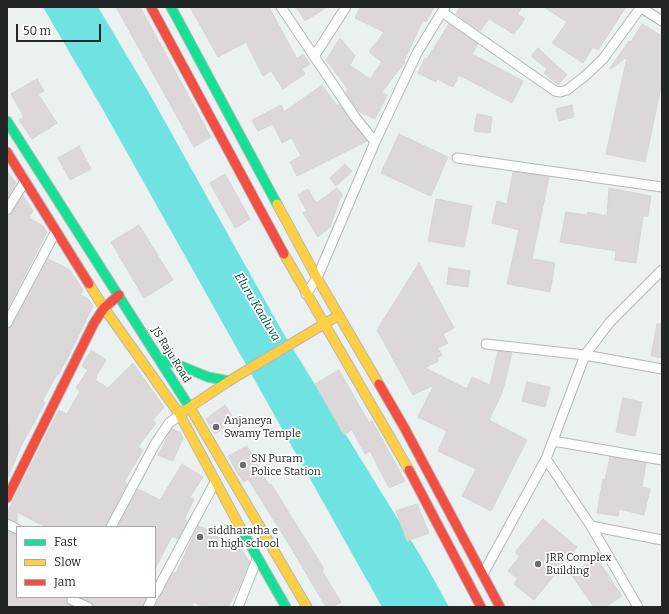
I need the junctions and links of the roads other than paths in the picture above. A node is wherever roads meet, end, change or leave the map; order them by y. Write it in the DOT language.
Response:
graph roads {
  1 [pos="151,7"];
  2 [pos="171,7"];
  3 [pos="281,7"];
  4 [pos="346,7"];
  5 [pos="641,7"];
  6 [pos="444,10"];
  7 [pos="662,21"];
  8 [pos="315,55"];
  9 [pos="7,121"];
  10 [pos="375,142"];
  11 [pos="7,152"];
  12 [pos="457,158"];
  13 [pos="25,181"];
  14 [pos="662,186"];
  15 [pos="7,210"];
  16 [pos="56,231"];
  17 [pos="662,271"];
  18 [pos="317,278"];
  19 [pos="306,294"];
  20 [pos="119,295"];
  21 [pos="104,308"];
  22 [pos="339,315"];
  23 [pos="7,323"];
  24 [pos="323,325"];
  25 [pos="486,344"];
  26 [pos="585,355"];
  27 [pos="157,356"];
  28 [pos="662,369"];
  29 [pos="229,380"];
  30 [pos="189,407"];
  31 [pos="180,415"];
  32 [pos="553,440"];
  33 [pos="546,460"];
  34 [pos="662,460"];
  35 [pos="215,482"];
  36 [pos="7,498"];
  37 [pos="7,524"];
  38 [pos="112,526"];
  39 [pos="591,526"];
  40 [pos="16,528"];
  41 [pos="662,540"];
  42 [pos="258,559"];
  43 [pos="483,574"];
  44 [pos="156,592"];
  45 [pos="152,598"];
  46 [pos="72,601"];
  47 [pos="88,607"];
  48 [pos="148,607"];
  49 [pos="238,607"];
  50 [pos="286,607"];
  51 [pos="307,607"];
  52 [pos="481,607"];
  53 [pos="500,607"];
  54 [pos="638,607"];
  1 -- 19 [label="main road"];
  2 -- 18 [label="main road"];
  3 -- 8 [label="street"];
  4 -- 8 [label="street"];
  5 -- 6 [label="street"];
  5 -- 7 [label="street"];
  6 -- 10 [label="street"];
  8 -- 10 [label="street"];
  9 -- 20 [label="main road, JS Raju Road"];
  10 -- 18 [label="street"];
  11 -- 13 [label="main road"];
  12 -- 14 [label="street"];
  13 -- 15 [label="street"];
  13 -- 16 [label="main road"];
  16 -- 21 [label="main road"];
  16 -- 23 [label="street"];
  17 -- 26 [label="street"];
  18 -- 19 [label="street"];
  18 -- 22 [label="main road"];
  19 -- 24 [label="main road"];
  20 -- 21 [label="main road"];
  20 -- 27 [label="main road, JS Raju Road"];
  21 -- 31 [label="main road"];
  21 -- 36 [label="main road"];
  22 -- 24 [label="main road"];
  22 -- 43 [label="main road"];
  24 -- 29 [label="main road"];
  24 -- 52 [label="main road"];
  25 -- 26 [label="street"];
  26 -- 28 [label="street"];
  26 -- 32 [label="street"];
  27 -- 29 [label="main road"];
  27 -- 30 [label="main road, JS Raju Road"];
  29 -- 30 [label="main road"];
  30 -- 31 [label="main road"];
  30 -- 51 [label="main road, JS Raju Road"];
  31 -- 35 [label="main road"];
  31 -- 38 [label="street"];
  32 -- 33 [label="street"];
  32 -- 34 [label="street"];
  33 -- 39 [label="street"];
  33 -- 43 [label="street"];
  35 -- 42 [label="main road"];
  35 -- 44 [label="street"];
  37 -- 40 [label="street"];
  39 -- 41 [label="street"];
  39 -- 54 [label="street"];
  42 -- 49 [label="street"];
  42 -- 50 [label="main road"];
  43 -- 53 [label="main road"];
  45 -- 48 [label="street"];
  46 -- 47 [label="street"];
}
